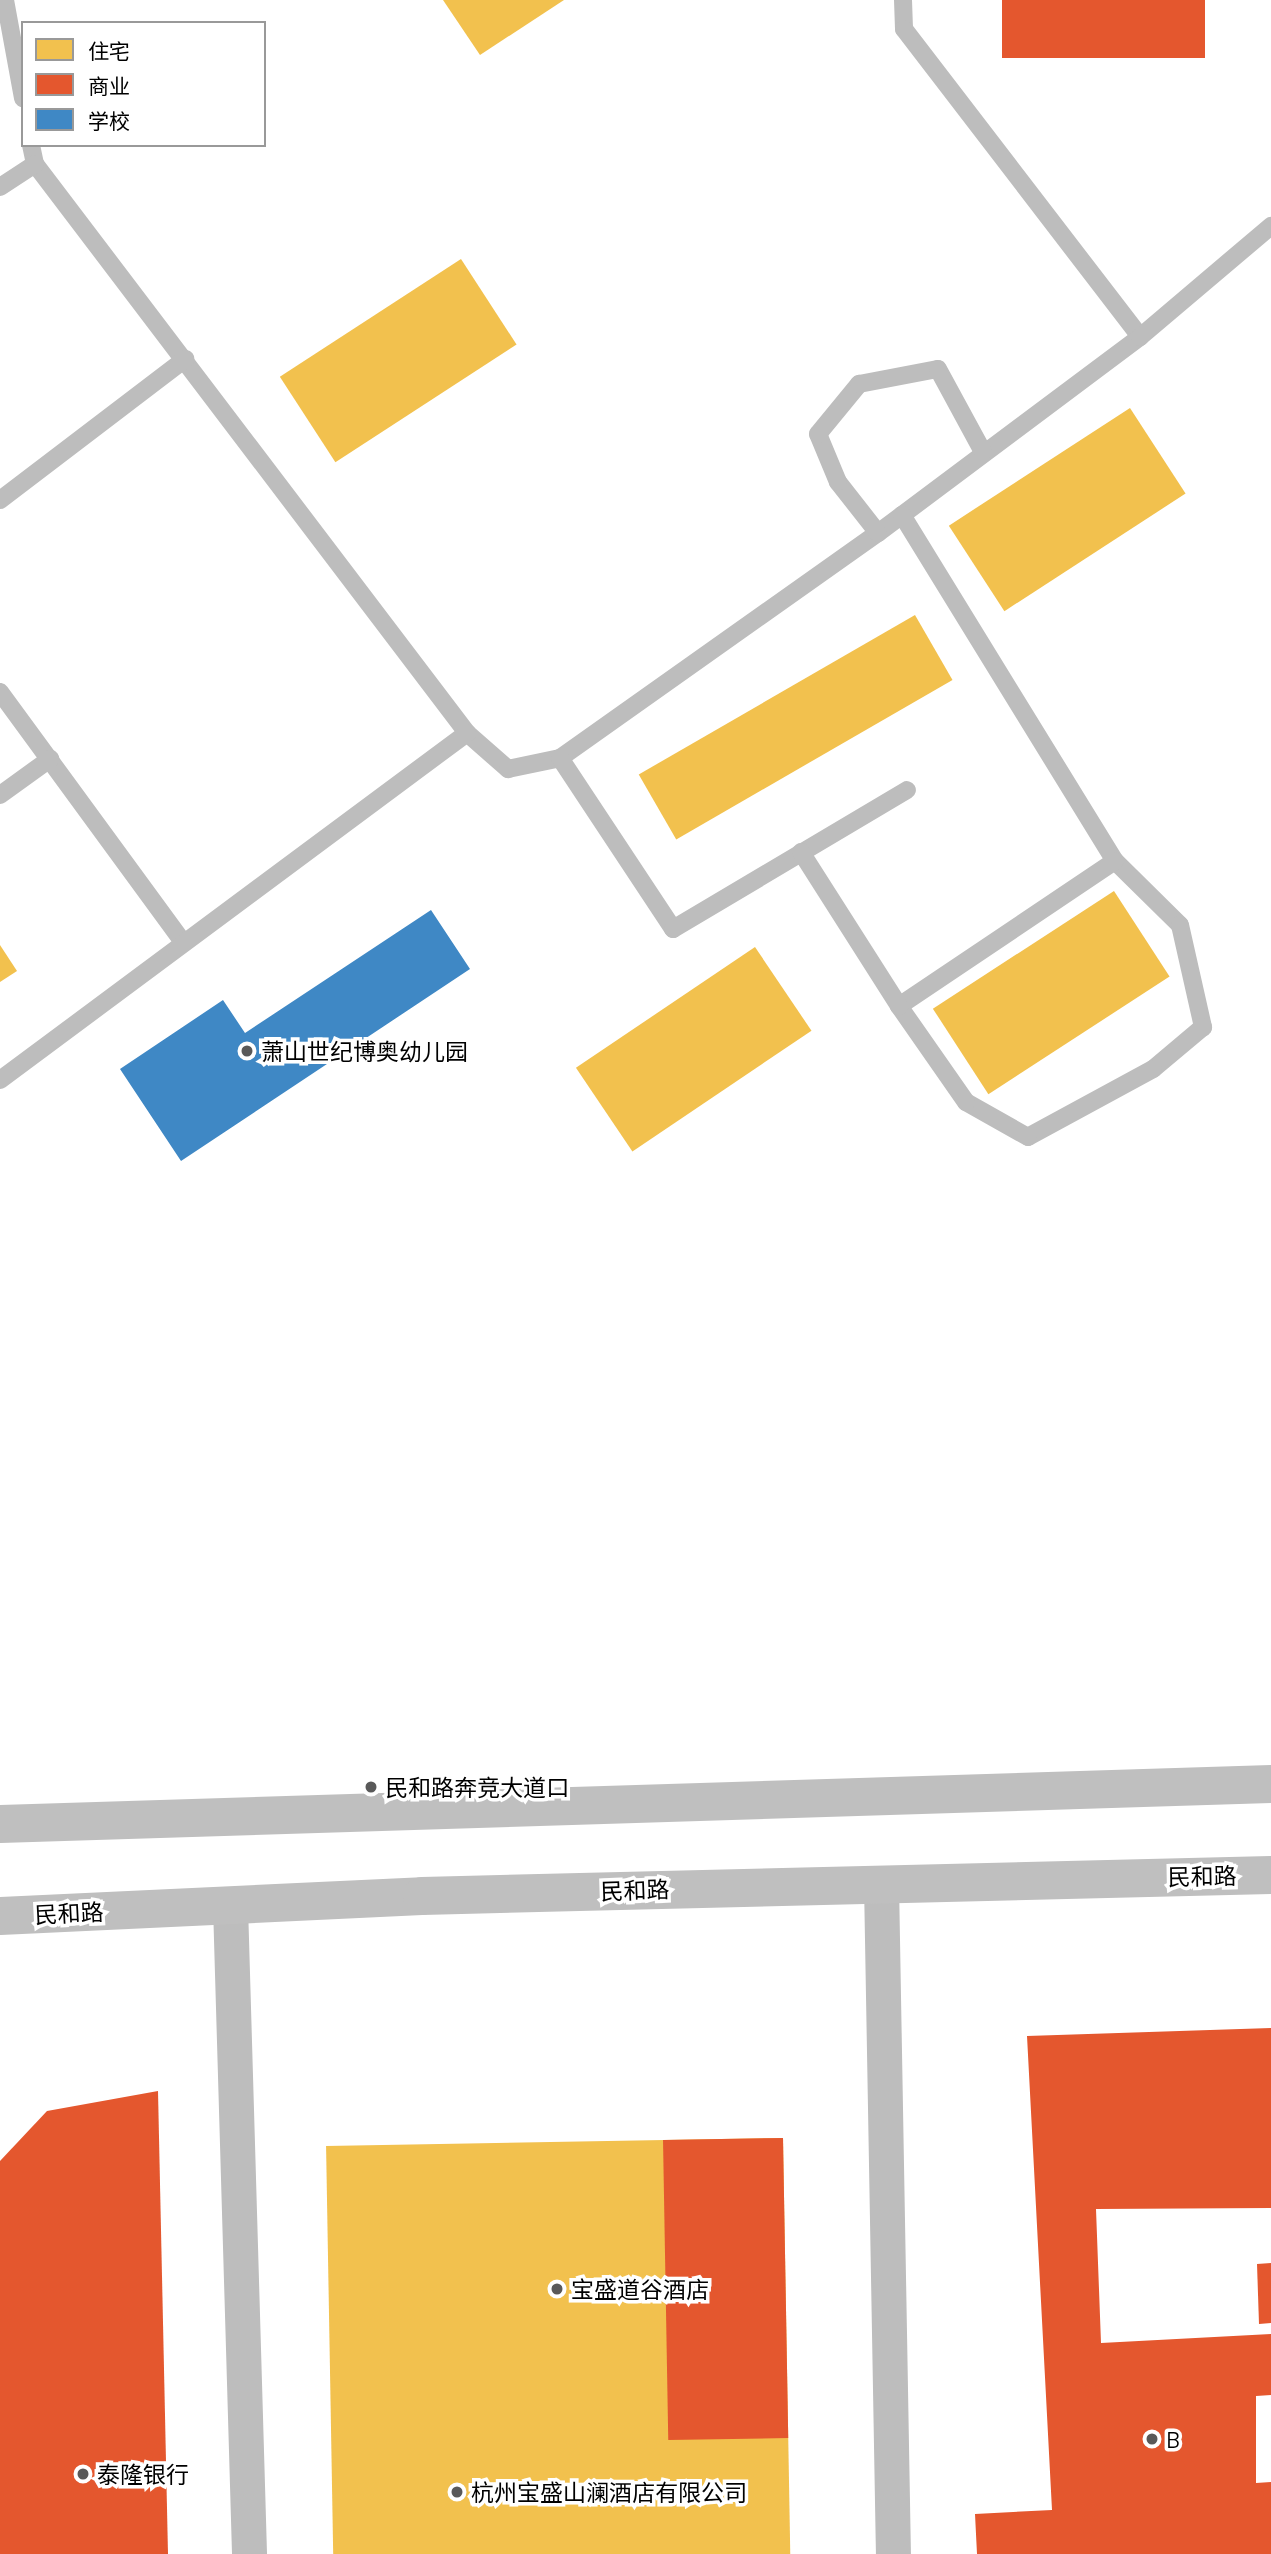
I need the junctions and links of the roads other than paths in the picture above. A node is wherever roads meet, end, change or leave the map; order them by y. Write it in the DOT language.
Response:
graph roads {
  1 [pos="2,0"];
  2 [pos="903,0"];
  3 [pos="21,89"];
  4 [pos="31,147"];
  5 [pos="35,164"];
  6 [pos="0,187"];
  7 [pos="1271,226"];
  8 [pos="1140,337"];
  9 [pos="184,359"];
  10 [pos="983,452"];
  11 [pos="0,500"];
  12 [pos="902,516"];
  13 [pos="878,533"];
  14 [pos="0,692"];
  15 [pos="467,733"];
  16 [pos="559,758"];
  17 [pos="50,760"];
  18 [pos="906,790"];
  19 [pos="0,795"];
  20 [pos="801,852"];
  21 [pos="1115,862"];
  22 [pos="184,943"];
  23 [pos="900,1006"];
  24 [pos="0,1080"];
  25 [pos="1271,1784"];
  26 [pos="0,1824"];
  27 [pos="1271,1875"];
  28 [pos="881,1883"];
  29 [pos="230,1905"];
  30 [pos="0,1916"];
  31 [pos="249,2554"];
  32 [pos="893,2554"];
  1 -- 3 [label="lane"];
  2 -- 8 [label="lane"];
  4 -- 5 [label="lane"];
  5 -- 6 [label="lane"];
  5 -- 9 [label="lane"];
  7 -- 8 [label="lane"];
  8 -- 10 [label="lane"];
  9 -- 11 [label="lane"];
  9 -- 15 [label="lane"];
  10 -- 12 [label="lane"];
  10 -- 13 [label="lane"];
  12 -- 13 [label="lane"];
  12 -- 21 [label="lane"];
  13 -- 16 [label="lane"];
  14 -- 17 [label="lane"];
  15 -- 16 [label="lane"];
  15 -- 22 [label="lane"];
  16 -- 20 [label="lane"];
  17 -- 19 [label="lane"];
  17 -- 22 [label="lane"];
  18 -- 20 [label="lane"];
  20 -- 23 [label="lane"];
  21 -- 23 [label="lane"];
  21 -- 23 [label="lane"];
  22 -- 24 [label="lane"];
  25 -- 26 [label="main road"];
  27 -- 28 [label="main road, 民和路"];
  28 -- 29 [label="main road, 民和路"];
  28 -- 32 [label="street"];
  29 -- 30 [label="main road, 民和路"];
  29 -- 31 [label="street"];
}
